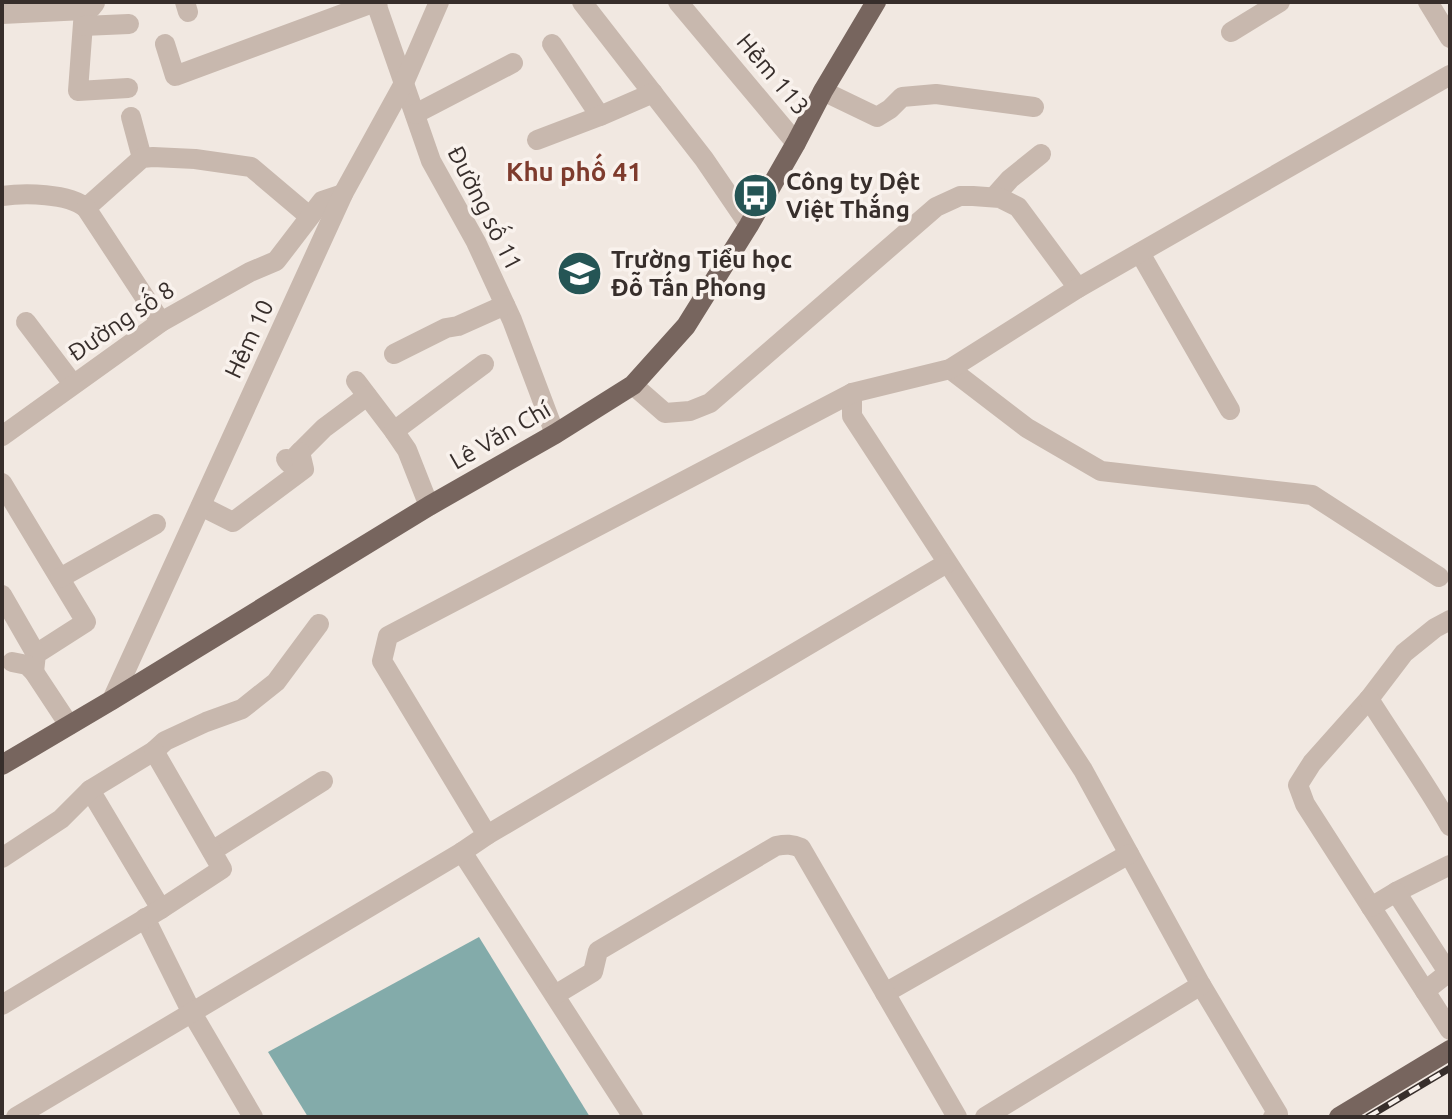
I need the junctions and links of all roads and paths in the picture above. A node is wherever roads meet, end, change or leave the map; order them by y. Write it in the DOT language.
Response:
graph roads {
  1 [pos="376,2"];
  2 [pos="439,2"];
  3 [pos="582,2"];
  4 [pos="678,2"];
  5 [pos="876,2"];
  6 [pos="1280,2"];
  7 [pos="1428,2"];
  8 [pos="41,7"];
  9 [pos="87,13"];
  10 [pos="2,14"];
  11 [pos="129,24"];
  12 [pos="1231,32"];
  13 [pos="1450,38"];
  14 [pos="165,44"];
  15 [pos="552,44"];
  16 [pos="513,63"];
  17 [pos="1450,75"];
  18 [pos="119,82"];
  19 [pos="403,85"];
  20 [pos="823,91"];
  21 [pos="653,93"];
  22 [pos="1034,107"];
  23 [pos="415,114"];
  24 [pos="600,116"];
  25 [pos="131,117"];
  26 [pos="537,140"];
  27 [pos="796,143"];
  28 [pos="1041,154"];
  29 [pos="142,158"];
  30 [pos="343,194"];
  31 [pos="2,196"];
  32 [pos="994,197"];
  33 [pos="86,208"];
  34 [pos="309,216"];
  35 [pos="749,225"];
  36 [pos="1140,253"];
  37 [pos="276,261"];
  38 [pos="305,278"];
  39 [pos="1078,288"];
  40 [pos="505,305"];
  41 [pos="26,322"];
  42 [pos="161,322"];
  43 [pos="394,354"];
  44 [pos="484,364"];
  45 [pos="950,369"];
  46 [pos="73,384"];
  47 [pos="633,385"];
  48 [pos="852,393"];
  49 [pos="1230,410"];
  50 [pos="5,428"];
  51 [pos="394,431"];
  52 [pos="555,434"];
  53 [pos="2,483"];
  54 [pos="201,506"];
  55 [pos="429,506"];
  56 [pos="156,524"];
  57 [pos="947,563"];
  58 [pos="1439,577"];
  59 [pos="60,578"];
  60 [pos="2,595"];
  61 [pos="1450,620"];
  62 [pos="319,624"];
  63 [pos="12,662"];
  64 [pos="35,663"];
  65 [pos="1369,699"];
  66 [pos="112,700"];
  67 [pos="69,725"];
  68 [pos="154,751"];
  69 [pos="2,765"];
  70 [pos="323,781"];
  71 [pos="90,790"];
  72 [pos="1450,826"];
  73 [pos="487,835"];
  74 [pos="212,851"];
  75 [pos="462,852"];
  76 [pos="1129,854"];
  77 [pos="2,858"];
  78 [pos="1450,865"];
  79 [pos="1396,892"];
  80 [pos="1371,907"];
  81 [pos="153,913"];
  82 [pos="1201,985"];
  83 [pos="1425,991"];
  84 [pos="885,993"];
  85 [pos="555,995"];
  86 [pos="2,1005"];
  87 [pos="192,1013"];
  88 [pos="1450,1030"];
  89 [pos="1450,1050"];
  90 [pos="1275,1116"];
  91 [pos="16,1117"];
  92 [pos="253,1117"];
  93 [pos="633,1117"];
  94 [pos="957,1117"];
  95 [pos="985,1117"];
  96 [pos="1339,1117"];
  1 -- 14 [label="street"];
  1 -- 19 [label="street, Đường số 11"];
  2 -- 19 [label="street, Hẻm 10"];
  3 -- 21 [label="street"];
  4 -- 27 [label="street, Hẻm 113"];
  5 -- 20 [label="main road, Lê Văn Chí"];
  6 -- 12 [label="street"];
  7 -- 13 [label="street"];
  8 -- 9 [label="street"];
  8 -- 10 [label="street"];
  9 -- 11 [label="street"];
  9 -- 18 [label="street"];
  15 -- 24 [label="street"];
  16 -- 23 [label="street"];
  17 -- 36 [label="street"];
  19 -- 23 [label="street, Đường số 11"];
  19 -- 30 [label="street, Hẻm 10"];
  20 -- 22 [label="street"];
  20 -- 27 [label="main road, Lê Văn Chí"];
  21 -- 24 [label="street"];
  21 -- 35 [label="street"];
  23 -- 40 [label="street, Đường số 11"];
  24 -- 26 [label="street"];
  25 -- 29 [label="street"];
  27 -- 35 [label="main road, Lê Văn Chí"];
  28 -- 32 [label="street"];
  29 -- 33 [label="street"];
  29 -- 34 [label="street"];
  30 -- 34 [label="street"];
  30 -- 38 [label="street, Hẻm 10"];
  31 -- 33 [label="street"];
  32 -- 39 [label="street"];
  32 -- 47 [label="street"];
  33 -- 42 [label="street"];
  34 -- 37 [label="street"];
  35 -- 47 [label="main road, Lê Văn Chí"];
  36 -- 39 [label="street"];
  36 -- 49 [label="street"];
  37 -- 38 [label="street"];
  37 -- 42 [label="street, Đường số 8"];
  38 -- 54 [label="street, Hẻm 10"];
  39 -- 45 [label="street"];
  40 -- 43 [label="street"];
  40 -- 52 [label="street, Đường số 11"];
  41 -- 46 [label="street"];
  42 -- 46 [label="street, Đường số 8"];
  44 -- 51 [label="street"];
  45 -- 48 [label="street"];
  45 -- 58 [label="street"];
  46 -- 50 [label="street, Đường số 8"];
  47 -- 52 [label="main road, Lê Văn Chí"];
  48 -- 57 [label="street"];
  48 -- 73 [label="street"];
  51 -- 54 [label="street"];
  51 -- 55 [label="street"];
  52 -- 55 [label="main road, Lê Văn Chí"];
  53 -- 59 [label="street"];
  54 -- 66 [label="street, Hẻm 10"];
  55 -- 66 [label="main road, Lê Văn Chí"];
  56 -- 59 [label="street"];
  57 -- 73 [label="street"];
  57 -- 76 [label="street"];
  59 -- 64 [label="street"];
  60 -- 64 [label="street"];
  61 -- 65 [label="street"];
  62 -- 68 [label="street"];
  63 -- 64 [label="street"];
  64 -- 67 [label="street"];
  65 -- 72 [label="street"];
  65 -- 80 [label="street"];
  66 -- 67 [label="main road, Lê Văn Chí"];
  67 -- 69 [label="main road, Lê Văn Chí"];
  68 -- 71 [label="street"];
  68 -- 74 [label="street"];
  70 -- 74 [label="street"];
  71 -- 77 [label="street"];
  71 -- 81 [label="street"];
  73 -- 75 [label="street"];
  74 -- 81 [label="street"];
  75 -- 85 [label="street"];
  75 -- 87 [label="street"];
  76 -- 82 [label="street"];
  76 -- 84 [label="street"];
  78 -- 79 [label="street"];
  79 -- 80 [label="street"];
  79 -- 83 [label="street"];
  80 -- 83 [label="street"];
  81 -- 86 [label="street"];
  81 -- 87 [label="street"];
  82 -- 90 [label="street"];
  82 -- 95 [label="street"];
  83 -- 88 [label="street"];
  84 -- 85 [label="street"];
  84 -- 94 [label="street"];
  85 -- 93 [label="street"];
  87 -- 91 [label="street"];
  87 -- 92 [label="street"];
  89 -- 96 [label="main road"];
}
